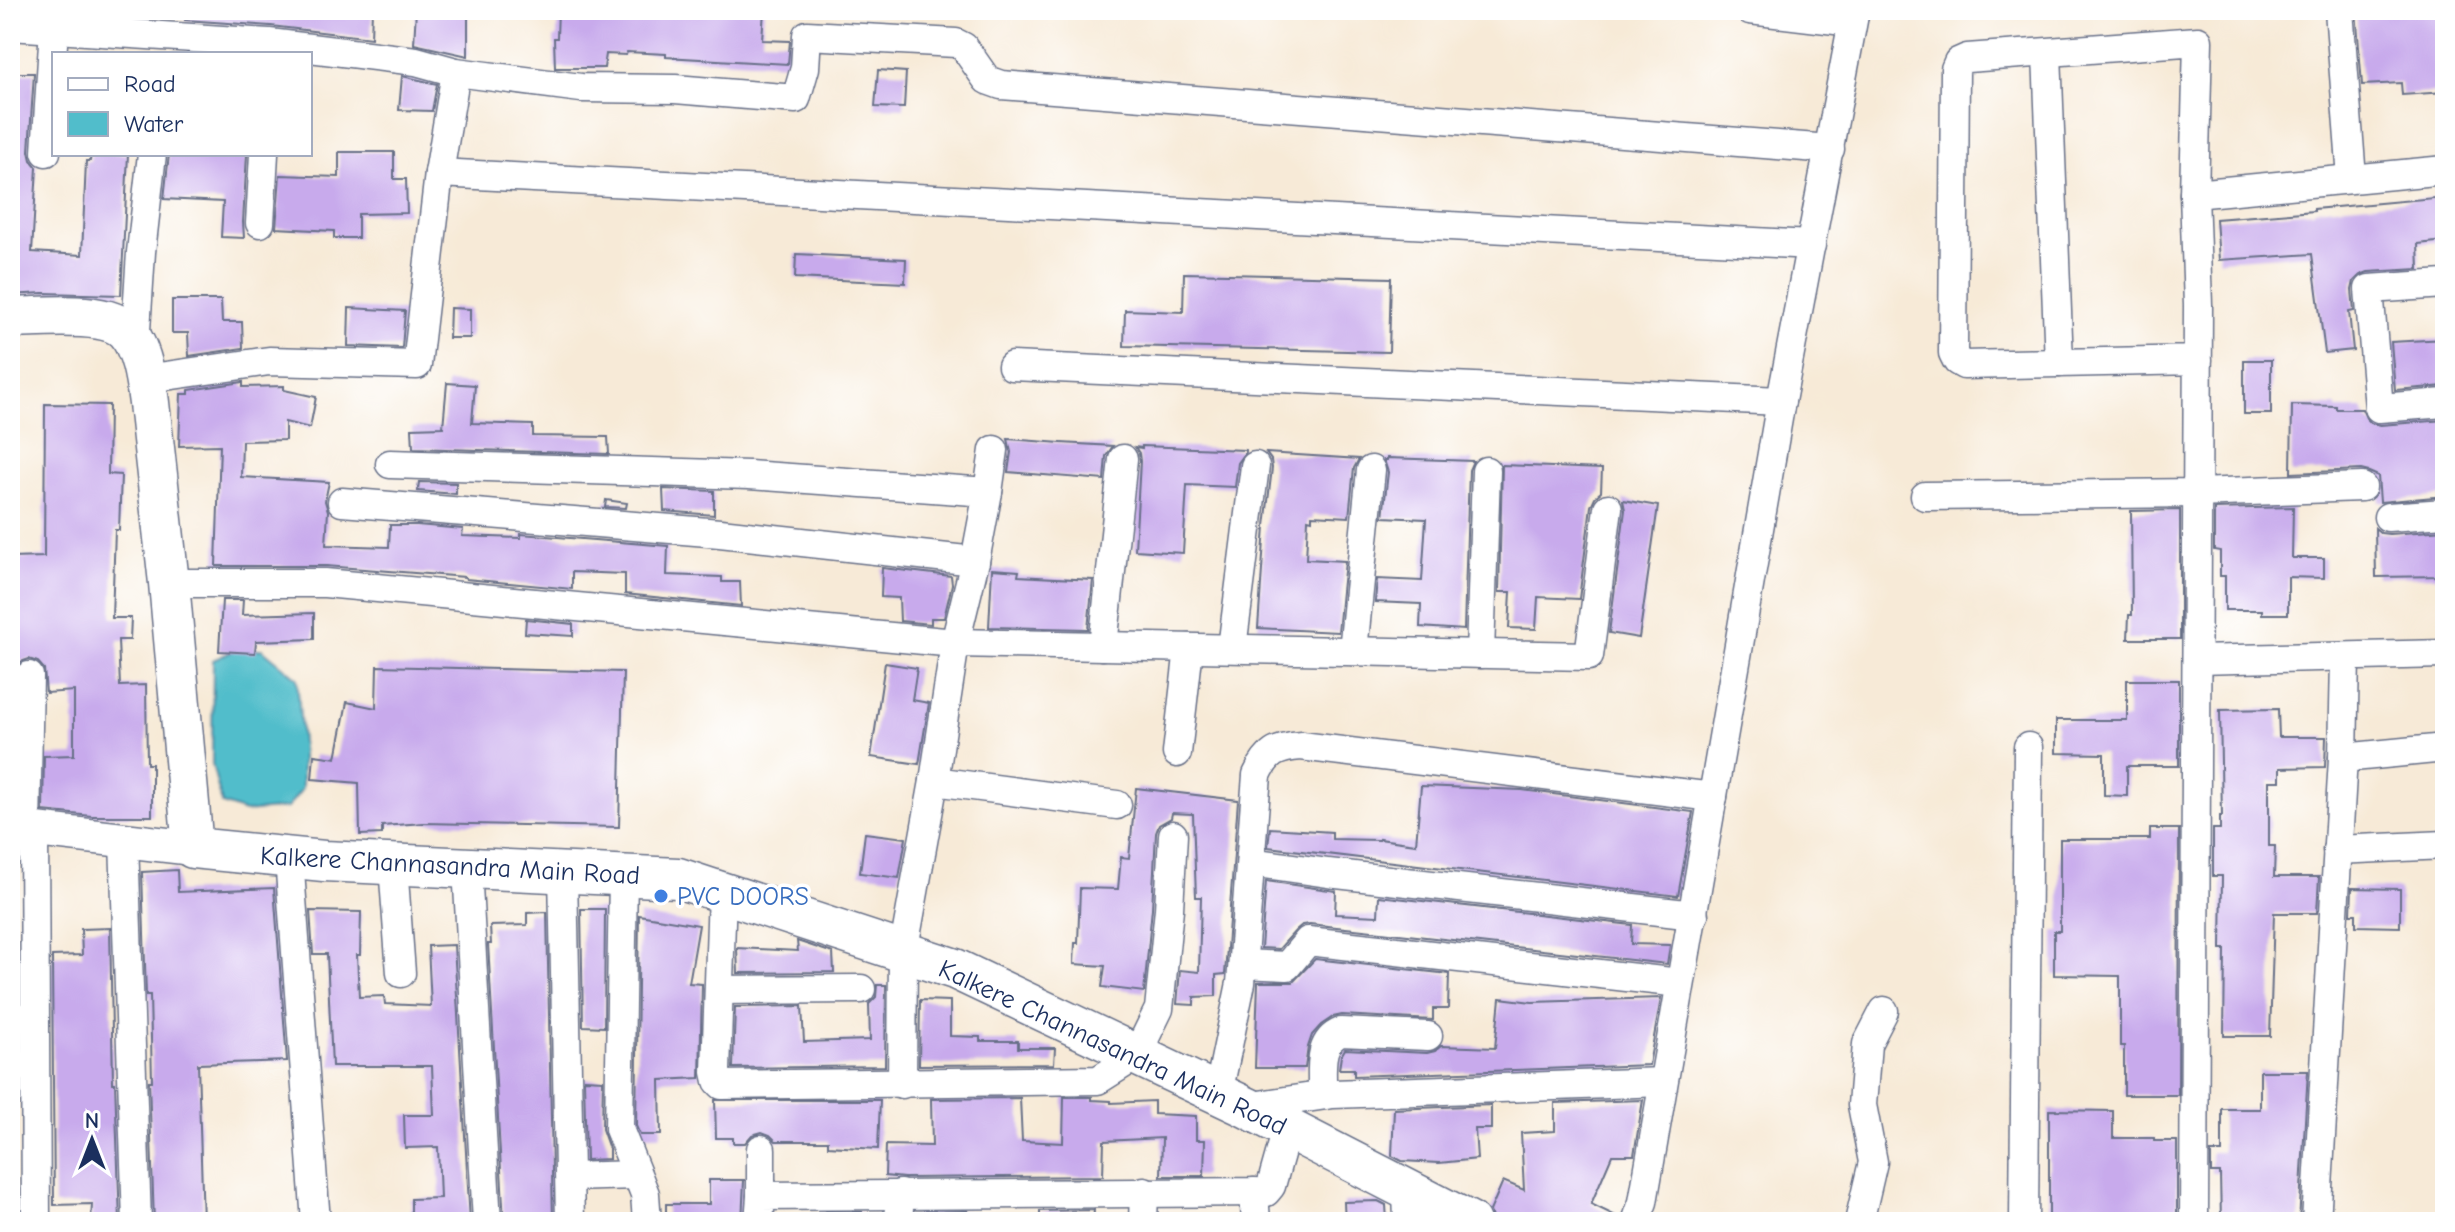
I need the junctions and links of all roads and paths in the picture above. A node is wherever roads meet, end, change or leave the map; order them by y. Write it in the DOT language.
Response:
graph roads {
  1 [pos="1750,10"];
  2 [pos="2339,10"];
  3 [pos="1854,16"];
  4 [pos="10,26"];
  5 [pos="54,28"];
  6 [pos="163,44"];
  7 [pos="268,49"];
  8 [pos="52,52"];
  9 [pos="305,52"];
  10 [pos="312,53"];
  11 [pos="2047,53"];
  12 [pos="52,59"];
  13 [pos="456,72"];
  14 [pos="1830,149"];
  15 [pos="46,152"];
  16 [pos="152,156"];
  17 [pos="264,156"];
  18 [pos="2445,170"];
  19 [pos="439,173"];
  20 [pos="2352,178"];
  21 [pos="2194,194"];
  22 [pos="260,223"];
  23 [pos="1811,245"];
  24 [pos="2445,284"];
  25 [pos="10,318"];
  26 [pos="2198,360"];
  27 [pos="140,362"];
  28 [pos="2059,363"];
  29 [pos="1012,366"];
  30 [pos="1781,401"];
  31 [pos="2445,403"];
  32 [pos="994,450"];
  33 [pos="1123,459"];
  34 [pos="390,464"];
  35 [pos="1255,466"];
  36 [pos="1371,470"];
  37 [pos="1486,471"];
  38 [pos="2362,487"];
  39 [pos="988,492"];
  40 [pos="2197,493"];
  41 [pos="1925,496"];
  42 [pos="342,502"];
  43 [pos="1608,508"];
  44 [pos="2445,513"];
  45 [pos="2388,517"];
  46 [pos="975,561"];
  47 [pos="169,583"];
  48 [pos="955,643"];
  49 [pos="1103,646"];
  50 [pos="1189,648"];
  51 [pos="1232,648"];
  52 [pos="1353,651"];
  53 [pos="1480,654"];
  54 [pos="2445,654"];
  55 [pos="2345,658"];
  56 [pos="2197,660"];
  57 [pos="29,676"];
  58 [pos="2028,747"];
  59 [pos="2445,748"];
  60 [pos="1177,753"];
  61 [pos="2343,758"];
  62 [pos="934,781"];
  63 [pos="1713,797"];
  64 [pos="1117,805"];
  65 [pos="23,829"];
  66 [pos="1173,835"];
  67 [pos="124,841"];
  68 [pos="2445,845"];
  69 [pos="193,848"];
  70 [pos="2337,850"];
  71 [pos="289,858"];
  72 [pos="1251,862"];
  73 [pos="393,865"];
  74 [pos="467,868"];
  75 [pos="563,873"];
  76 [pos="623,875"];
  77 [pos="722,892"];
  78 [pos="1694,915"];
  79 [pos="903,953"];
  80 [pos="1243,964"];
  81 [pos="401,973"];
  82 [pos="1680,983"];
  83 [pos="861,989"];
  84 [pos="719,990"];
  85 [pos="1884,1011"];
  86 [pos="1428,1036"];
  87 [pos="1136,1056"];
  88 [pos="1663,1082"];
  89 [pos="902,1084"];
  90 [pos="1322,1095"];
  91 [pos="1232,1100"];
  92 [pos="1287,1129"];
  93 [pos="761,1149"];
  94 [pos="636,1175"];
  95 [pos="570,1177"];
  96 [pos="1144,1191"];
  97 [pos="1254,1192"];
  98 [pos="1408,1207"];
  99 [pos="899,1208"];
  100 [pos="760,1209"];
  101 [pos="36,1222"];
  102 [pos="137,1222"];
  103 [pos="316,1222"];
  104 [pos="487,1222"];
  105 [pos="570,1222"];
  106 [pos="647,1222"];
  107 [pos="1143,1222"];
  108 [pos="1256,1222"];
  109 [pos="1470,1222"];
  110 [pos="1636,1222"];
  111 [pos="1859,1222"];
  112 [pos="2024,1222"];
  113 [pos="2194,1222"];
  114 [pos="2316,1222"];
  1 -- 3 [label="street"];
  2 -- 20 [label="street"];
  3 -- 14 [label="street"];
  4 -- 5 [label="street"];
  5 -- 6 [label="street"];
  5 -- 8 [label="street"];
  6 -- 7 [label="street"];
  7 -- 9 [label="street"];
  10 -- 13 [label="street"];
  11 -- 21 [label="street"];
  11 -- 28 [label="street"];
  11 -- 28 [label="street"];
  12 -- 15 [label="street"];
  13 -- 14 [label="street"];
  13 -- 19 [label="street"];
  14 -- 23 [label="street"];
  16 -- 27 [label="street"];
  17 -- 22 [label="street"];
  18 -- 20 [label="street"];
  19 -- 23 [label="street"];
  19 -- 27 [label="street"];
  20 -- 21 [label="street"];
  21 -- 26 [label="street"];
  23 -- 30 [label="street"];
  24 -- 31 [label="street"];
  25 -- 27 [label="main road"];
  26 -- 28 [label="street"];
  26 -- 40 [label="street"];
  27 -- 47 [label="main road"];
  29 -- 30 [label="street"];
  30 -- 63 [label="street"];
  32 -- 39 [label="street"];
  33 -- 49 [label="street"];
  34 -- 39 [label="street"];
  35 -- 51 [label="street"];
  36 -- 52 [label="street"];
  37 -- 53 [label="street"];
  38 -- 40 [label="street"];
  39 -- 46 [label="street"];
  40 -- 41 [label="street"];
  40 -- 56 [label="street"];
  42 -- 46 [label="street"];
  43 -- 53 [label="street"];
  44 -- 45 [label="street"];
  46 -- 48 [label="street"];
  47 -- 48 [label="street"];
  47 -- 69 [label="main road"];
  48 -- 49 [label="street"];
  48 -- 62 [label="street"];
  49 -- 50 [label="street"];
  50 -- 51 [label="street"];
  50 -- 60 [label="street"];
  51 -- 52 [label="street"];
  52 -- 53 [label="street"];
  54 -- 55 [label="street"];
  55 -- 56 [label="street"];
  55 -- 61 [label="street"];
  56 -- 113 [label="street"];
  57 -- 65 [label="street"];
  58 -- 112 [label="street"];
  59 -- 61 [label="street"];
  61 -- 70 [label="street"];
  62 -- 64 [label="street"];
  62 -- 79 [label="street"];
  63 -- 72 [label="street"];
  63 -- 78 [label="street"];
  65 -- 67 [label="street"];
  65 -- 101 [label="street"];
  66 -- 87 [label="street"];
  67 -- 69 [label="street"];
  67 -- 102 [label="street"];
  68 -- 70 [label="street"];
  69 -- 71 [label="main road, Kalkere Channasandra Main Road"];
  70 -- 114 [label="street"];
  71 -- 73 [label="main road, Kalkere Channasandra Main Road"];
  71 -- 103 [label="street"];
  72 -- 78 [label="street"];
  72 -- 80 [label="street"];
  73 -- 74 [label="main road, Kalkere Channasandra Main Road"];
  73 -- 81 [label="street"];
  74 -- 75 [label="main road, Kalkere Channasandra Main Road"];
  74 -- 104 [label="street"];
  75 -- 76 [label="main road, Kalkere Channasandra Main Road"];
  75 -- 95 [label="street"];
  76 -- 77 [label="main road, Kalkere Channasandra Main Road"];
  76 -- 94 [label="street"];
  77 -- 79 [label="main road, Kalkere Channasandra Main Road"];
  77 -- 84 [label="street"];
  78 -- 82 [label="street"];
  79 -- 87 [label="main road, Kalkere Channasandra Main Road"];
  79 -- 89 [label="street"];
  80 -- 82 [label="street"];
  80 -- 91 [label="street"];
  82 -- 88 [label="street"];
  83 -- 84 [label="street"];
  84 -- 89 [label="street"];
  85 -- 111 [label="street"];
  86 -- 90 [label="street"];
  87 -- 89 [label="street"];
  87 -- 91 [label="main road, Kalkere Channasandra Main Road"];
  88 -- 90 [label="street"];
  88 -- 110 [label="street"];
  90 -- 91 [label="street"];
  91 -- 92 [label="main road, Kalkere Channasandra Main Road"];
  92 -- 97 [label="street"];
  92 -- 98 [label="main road, Kalkere Channasandra Main Road"];
  93 -- 100 [label="street"];
  94 -- 95 [label="street"];
  94 -- 106 [label="street"];
  95 -- 105 [label="street"];
  96 -- 97 [label="street"];
  96 -- 99 [label="street"];
  96 -- 107 [label="street"];
  97 -- 108 [label="street"];
  98 -- 109 [label="main road, Kalkere Channasandra Main Road"];
  99 -- 100 [label="street"];
}
